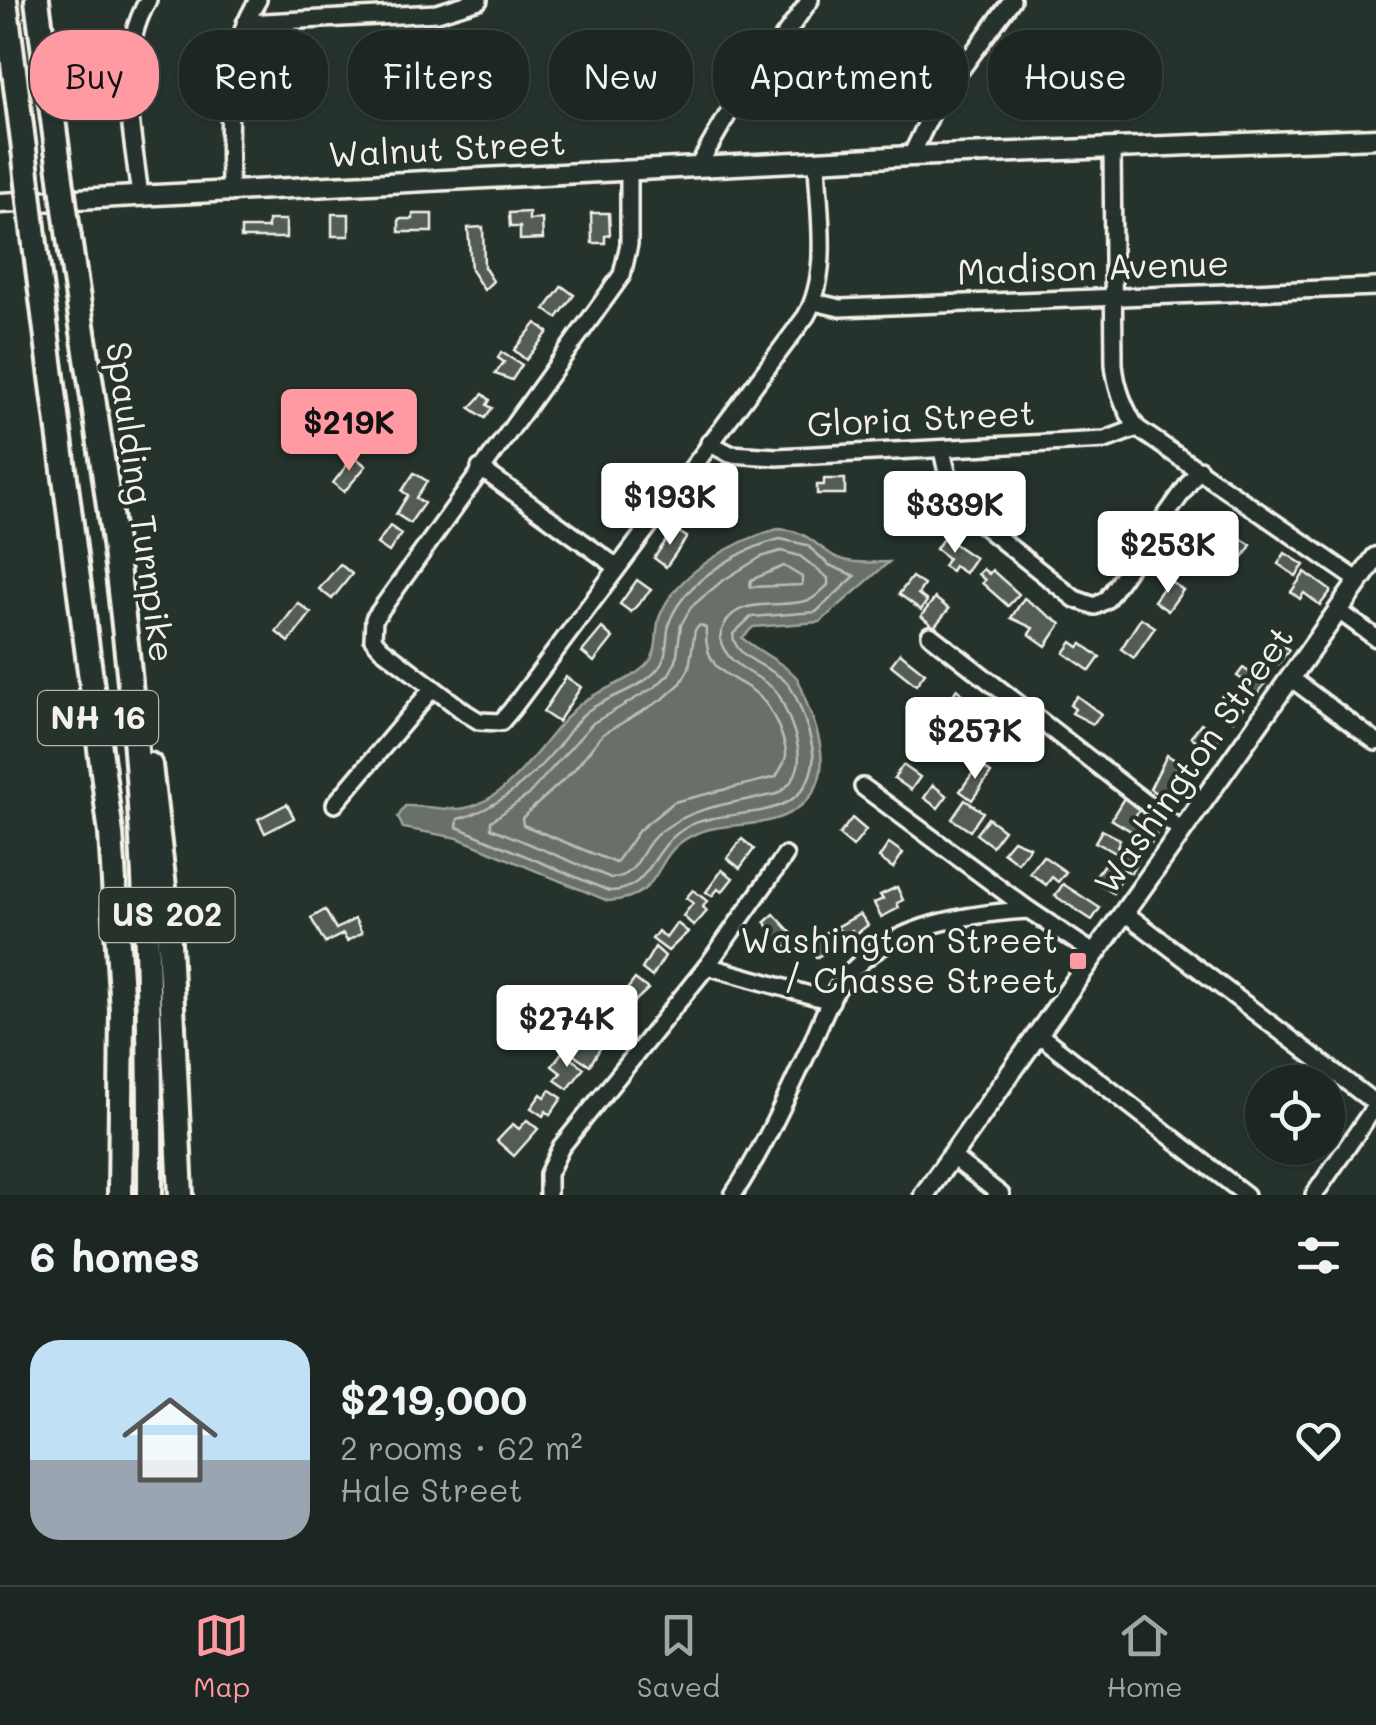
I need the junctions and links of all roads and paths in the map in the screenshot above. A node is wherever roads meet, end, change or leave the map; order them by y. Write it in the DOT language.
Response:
graph roads {
  1 [pos="5,0"];
  2 [pos="36,0"];
  3 [pos="148,0"];
  4 [pos="258,0"];
  5 [pos="480,0"];
  6 [pos="810,0"];
  7 [pos="1012,0"];
  8 [pos="244,23"];
  9 [pos="1376,138"];
  10 [pos="1112,148"];
  11 [pos="910,156"];
  12 [pos="817,161"];
  13 [pos="697,168"];
  14 [pos="629,172"];
  15 [pos="230,193"];
  16 [pos="140,197"];
  17 [pos="0,204"];
  18 [pos="1376,286"];
  19 [pos="1112,297"];
  20 [pos="814,302"];
  21 [pos="1137,428"];
  22 [pos="709,443"];
  23 [pos="942,450"];
  24 [pos="480,468"];
  25 [pos="1199,470"];
  26 [pos="1376,558"];
  27 [pos="617,567"];
  28 [pos="1359,581"];
  29 [pos="1339,611"];
  30 [pos="930,635"];
  31 [pos="126,638"];
  32 [pos="1376,638"];
  33 [pos="1292,678"];
  34 [pos="432,689"];
  35 [pos="1376,742"];
  36 [pos="863,787"];
  37 [pos="335,804"];
  38 [pos="1182,831"];
  39 [pos="785,856"];
  40 [pos="1028,910"];
  41 [pos="1125,913"];
  42 [pos="1096,954"];
  43 [pos="707,966"];
  44 [pos="831,1001"];
  45 [pos="1037,1033"];
  46 [pos="1375,1100"];
  47 [pos="950,1156"];
  48 [pos="120,1195"];
  49 [pos="150,1195"];
  50 [pos="181,1195"];
  51 [pos="548,1195"];
  52 [pos="733,1195"];
  53 [pos="924,1195"];
  54 [pos="1001,1195"];
  55 [pos="1246,1195"];
  56 [pos="1314,1195"];
  1 -- 48 [label="highway, Spaulding Turnpike / NH 16, bridge"];
  2 -- 31 [label="highway, Spaulding Turnpike / NH 16, bridge"];
  3 -- 16 [label="street"];
  4 -- 8 [label="street"];
  5 -- 8 [label="street"];
  6 -- 13 [label="street"];
  7 -- 11 [label="street"];
  8 -- 15 [label="street"];
  9 -- 10 [label="main road, Walnut Street"];
  10 -- 11 [label="main road, Walnut Street"];
  10 -- 19 [label="street"];
  11 -- 12 [label="main road, Walnut Street"];
  12 -- 13 [label="main road, Walnut Street"];
  12 -- 20 [label="street"];
  13 -- 14 [label="main road, Walnut Street"];
  14 -- 15 [label="main road, Walnut Street"];
  14 -- 24 [label="street"];
  15 -- 16 [label="main road, Walnut Street"];
  16 -- 17 [label="main road, Walnut Street"];
  18 -- 19 [label="street, Madison Avenue"];
  19 -- 20 [label="street, Madison Avenue"];
  19 -- 21 [label="street"];
  20 -- 22 [label="street"];
  21 -- 23 [label="street, Gloria Street"];
  21 -- 25 [label="street"];
  22 -- 23 [label="street, Gloria Street"];
  22 -- 27 [label="street"];
  23 -- 25 [label="street"];
  24 -- 27 [label="street"];
  24 -- 34 [label="street"];
  25 -- 28 [label="street"];
  26 -- 28 [label="main road, Washington Street"];
  27 -- 34 [label="street"];
  28 -- 29 [label="main road, Washington Street"];
  29 -- 32 [label="street"];
  29 -- 33 [label="main road, Washington Street"];
  30 -- 38 [label="street"];
  31 -- 49 [label="highway, Spaulding Turnpike / NH 16"];
  31 -- 50 [label="highway, US 202"];
  33 -- 35 [label="street"];
  33 -- 38 [label="main road, Washington Street"];
  34 -- 37 [label="street"];
  36 -- 40 [label="street"];
  38 -- 41 [label="main road, Washington Street"];
  39 -- 43 [label="street"];
  40 -- 42 [label="street"];
  40 -- 44 [label="street"];
  41 -- 42 [label="main road, Washington Street"];
  41 -- 46 [label="street"];
  42 -- 45 [label="main road, Washington Street"];
  43 -- 44 [label="street"];
  43 -- 51 [label="street"];
  44 -- 52 [label="street"];
  45 -- 47 [label="main road, Washington Street"];
  45 -- 55 [label="street"];
  46 -- 56 [label="street"];
  47 -- 53 [label="main road, Washington Street"];
  47 -- 54 [label="street"];
}
